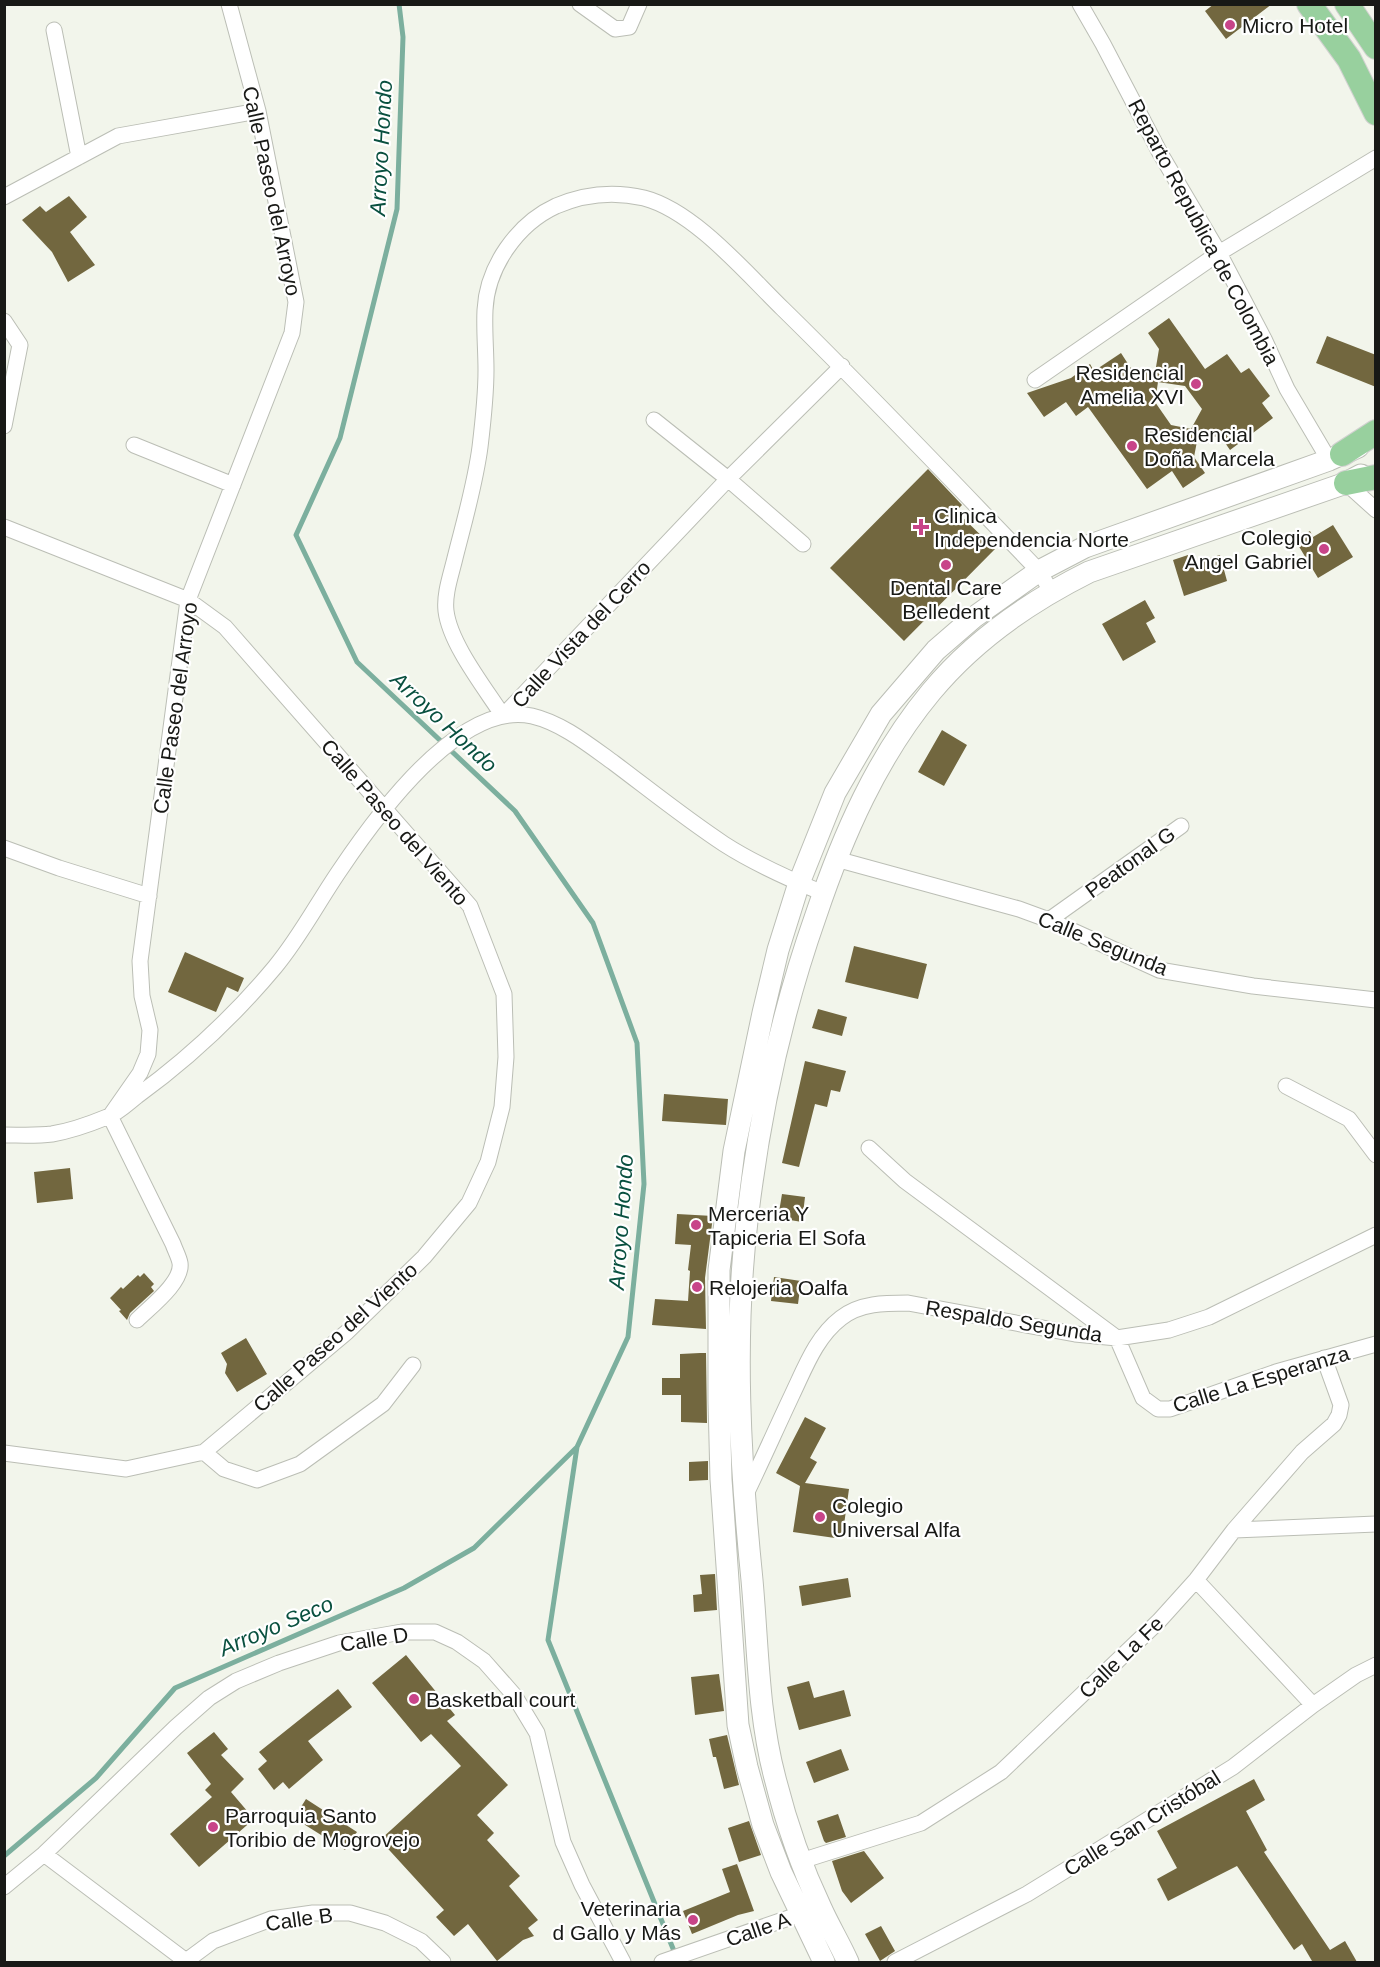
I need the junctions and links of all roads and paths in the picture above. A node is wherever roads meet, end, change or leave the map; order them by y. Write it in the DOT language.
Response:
graph roads {
  1 [pos="229,4"];
  2 [pos="580,4"];
  3 [pos="639,4"];
  4 [pos="1080,4"];
  5 [pos="1309,4"];
  6 [pos="1347,4"];
  7 [pos="54,30"];
  8 [pos="1376,47"];
  9 [pos="258,111"];
  10 [pos="1376,113"];
  11 [pos="79,157"];
  12 [pos="1376,159"];
  13 [pos="4,197"];
  14 [pos="1219,254"];
  15 [pos="4,321"];
  16 [pos="842,366"];
  17 [pos="1035,380"];
  18 [pos="7,404"];
  19 [pos="654,420"];
  20 [pos="4,426"];
  21 [pos="1376,432"];
  22 [pos="1376,440"];
  23 [pos="134,445"];
  24 [pos="1336,457"];
  25 [pos="1376,467"];
  26 [pos="1376,477"];
  27 [pos="728,478"];
  28 [pos="1346,483"];
  29 [pos="233,485"];
  30 [pos="1376,510"];
  31 [pos="4,527"];
  32 [pos="803,544"];
  33 [pos="1039,571"];
  34 [pos="1051,591"];
  35 [pos="188,600"];
  36 [pos="503,716"];
  37 [pos="384,810"];
  38 [pos="1181,826"];
  39 [pos="4,848"];
  40 [pos="836,859"];
  41 [pos="799,883"];
  42 [pos="823,893"];
  43 [pos="149,896"];
  44 [pos="1049,920"];
  45 [pos="1376,1000"];
  46 [pos="1286,1086"];
  47 [pos="110,1116"];
  48 [pos="4,1135"];
  49 [pos="869,1148"];
  50 [pos="1376,1155"];
  51 [pos="1376,1235"];
  52 [pos="137,1320"];
  53 [pos="1117,1338"];
  54 [pos="1376,1344"];
  55 [pos="1324,1358"];
  56 [pos="413,1365"];
  57 [pos="204,1452"];
  58 [pos="4,1453"];
  59 [pos="744,1499"];
  60 [pos="1376,1524"];
  61 [pos="1234,1530"];
  62 [pos="1196,1580"];
  63 [pos="1376,1665"];
  64 [pos="1313,1705"];
  65 [pos="44,1854"];
  66 [pos="801,1861"];
  67 [pos="4,1887"];
  68 [pos="811,1911"];
  69 [pos="186,1962"];
  70 [pos="443,1962"];
  71 [pos="623,1962"];
  72 [pos="662,1962"];
  73 [pos="824,1962"];
  74 [pos="849,1962"];
  75 [pos="895,1962"];
  1 -- 9 [label="street, Calle Paseo del Arroyo"];
  2 -- 3 [label="street"];
  4 -- 14 [label="street, Reparto Republica de Colombia"];
  5 -- 10 [label="main road"];
  6 -- 8 [label="main road"];
  7 -- 11 [label="street"];
  9 -- 11 [label="street"];
  9 -- 29 [label="street, Calle Paseo del Arroyo"];
  11 -- 13 [label="street"];
  12 -- 14 [label="street"];
  14 -- 17 [label="street"];
  14 -- 24 [label="street, Reparto Republica de Colombia"];
  15 -- 18 [label="street"];
  16 -- 27 [label="street, Calle Vista del Cerro"];
  16 -- 33 [label="street, Calle Vista del Cerro"];
  16 -- 36 [label="street, Calle Vista del Cerro"];
  18 -- 20 [label="street"];
  19 -- 27 [label="street"];
  21 -- 24 [label="main road"];
  22 -- 24 [label="main road"];
  23 -- 29 [label="street"];
  24 -- 33 [label="main road"];
  25 -- 28 [label="main road"];
  26 -- 28 [label="main road"];
  27 -- 32 [label="street"];
  27 -- 36 [label="street, Calle Vista del Cerro"];
  28 -- 30 [label="street"];
  28 -- 34 [label="main road"];
  29 -- 35 [label="street, Calle Paseo del Arroyo"];
  31 -- 35 [label="street, Calle Paseo del Viento"];
  33 -- 34 [label="street, Calle Vista del Cerro"];
  33 -- 41 [label="main road"];
  34 -- 40 [label="main road"];
  35 -- 37 [label="street, Calle Paseo del Viento"];
  35 -- 43 [label="street, Calle Paseo del Arroyo"];
  36 -- 37 [label="street"];
  36 -- 41 [label="street"];
  37 -- 47 [label="street"];
  37 -- 57 [label="street, Calle Paseo del Viento"];
  38 -- 44 [label="street, Peatonal G"];
  39 -- 43 [label="street"];
  40 -- 42 [label="main road"];
  40 -- 44 [label="street, Calle Segunda"];
  41 -- 42 [label="street"];
  41 -- 68 [label="main road"];
  42 -- 59 [label="main road"];
  43 -- 47 [label="street, Calle Paseo del Arroyo"];
  44 -- 45 [label="street, Calle Segunda"];
  46 -- 50 [label="street"];
  47 -- 48 [label="street"];
  47 -- 52 [label="street"];
  49 -- 53 [label="street"];
  51 -- 53 [label="street, Respaldo Segunda"];
  53 -- 55 [label="street, Calle La Esperanza"];
  53 -- 59 [label="street, Respaldo Segunda"];
  54 -- 55 [label="street, Calle La Esperanza"];
  55 -- 61 [label="street, Calle La Fe"];
  56 -- 57 [label="street"];
  57 -- 58 [label="street, Calle Paseo del Viento"];
  59 -- 66 [label="main road"];
  60 -- 61 [label="street"];
  61 -- 62 [label="street, Calle La Fe"];
  62 -- 64 [label="street"];
  62 -- 66 [label="street, Calle La Fe"];
  63 -- 64 [label="street, Calle San Cristóbal"];
  64 -- 75 [label="street, Calle San Cristóbal"];
  65 -- 67 [label="street, Calle D"];
  65 -- 69 [label="street, Calle B"];
  65 -- 71 [label="street, Calle D"];
  66 -- 68 [label="main road"];
  68 -- 72 [label="street, Calle A"];
  68 -- 73 [label="main road"];
  68 -- 74 [label="main road"];
  69 -- 70 [label="street, Calle B"];
}
